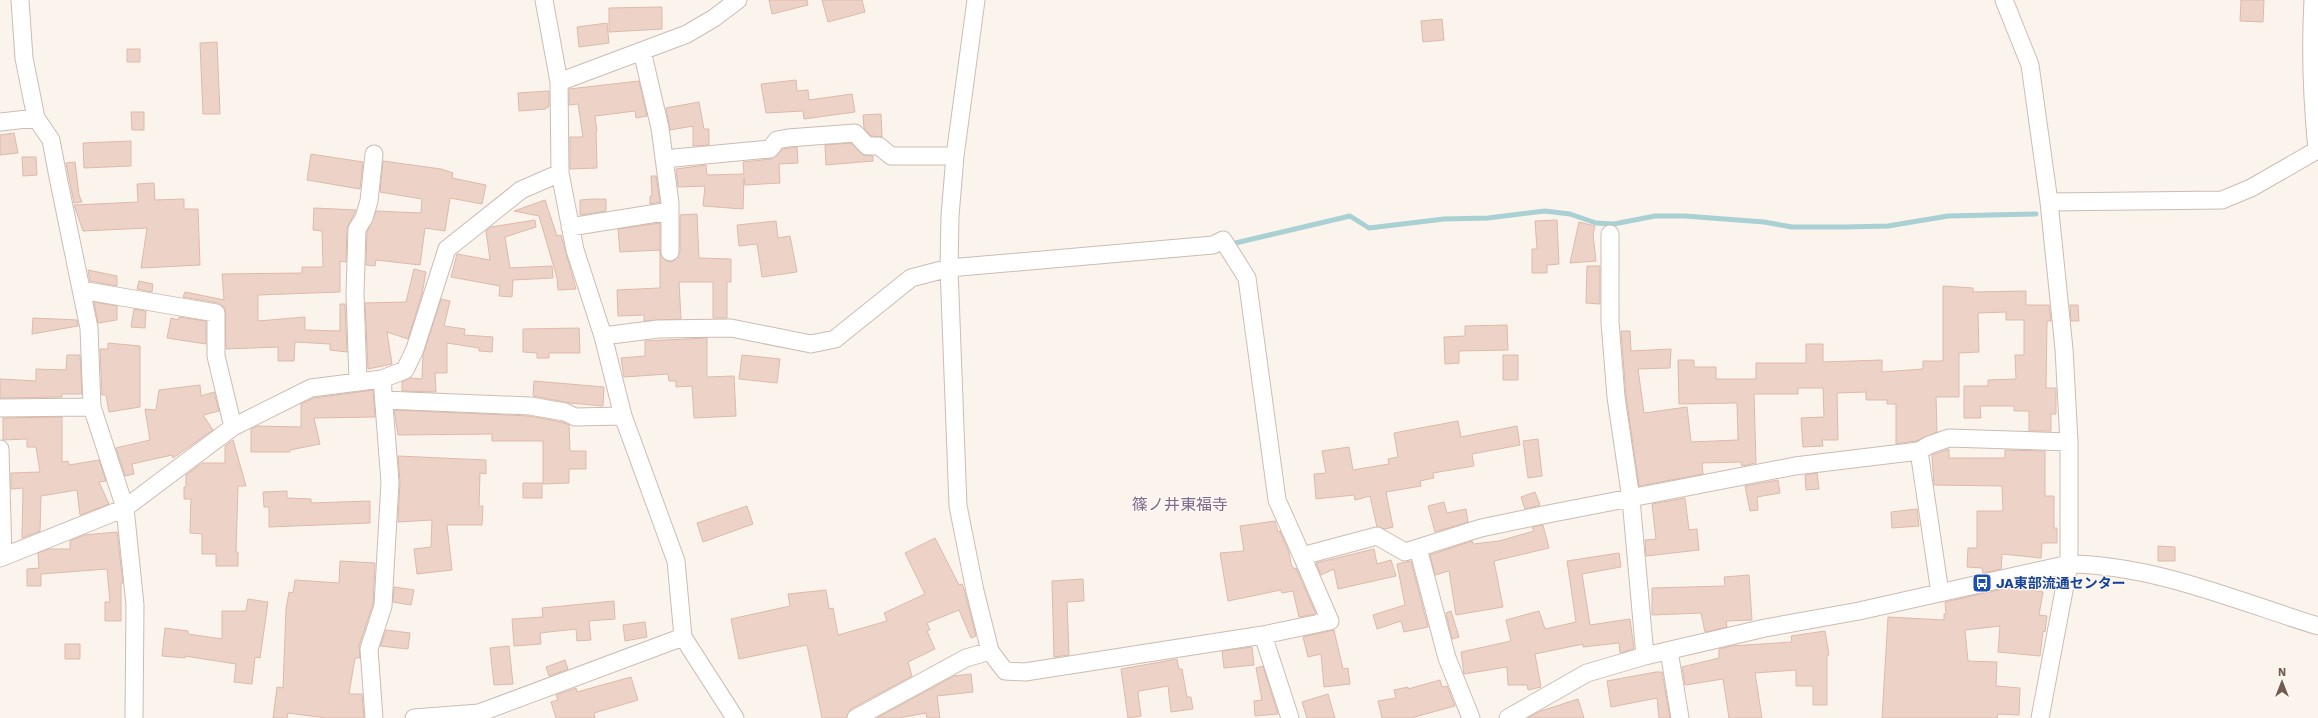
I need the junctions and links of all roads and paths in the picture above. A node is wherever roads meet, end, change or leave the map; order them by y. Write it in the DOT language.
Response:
graph roads {
  1 [pos="20,0"];
  2 [pos="544,0"];
  3 [pos="738,0"];
  4 [pos="976,0"];
  5 [pos="2004,0"];
  6 [pos="2313,0"];
  7 [pos="642,51"];
  8 [pos="559,82"];
  9 [pos="36,118"];
  10 [pos="0,122"];
  11 [pos="374,154"];
  12 [pos="955,156"];
  13 [pos="664,160"];
  14 [pos="560,173"];
  15 [pos="2049,202"];
  16 [pos="670,211"];
  17 [pos="570,227"];
  18 [pos="1610,234"];
  19 [pos="670,252"];
  20 [pos="949,268"];
  21 [pos="81,290"];
  22 [pos="602,336"];
  23 [pos="382,379"];
  24 [pos="358,381"];
  25 [pos="384,400"];
  26 [pos="92,406"];
  27 [pos="0,408"];
  28 [pos="623,416"];
  29 [pos="233,427"];
  30 [pos="2069,442"];
  31 [pos="0,449"];
  32 [pos="1919,451"];
  33 [pos="1631,499"];
  34 [pos="126,508"];
  35 [pos="1418,548"];
  36 [pos="1302,556"];
  37 [pos="1,558"];
  38 [pos="2069,564"];
  39 [pos="1940,593"];
  40 [pos="2318,626"];
  41 [pos="1263,634"];
  42 [pos="683,637"];
  43 [pos="990,651"];
  44 [pos="1670,651"];
  45 [pos="1645,656"];
  46 [pos="134,718"];
  47 [pos="374,718"];
  48 [pos="414,718"];
  49 [pos="735,718"];
  50 [pos="856,718"];
  51 [pos="1290,718"];
  52 [pos="1471,718"];
  53 [pos="1508,718"];
  54 [pos="1680,718"];
  55 [pos="2040,718"];
  1 -- 9 [label="street"];
  2 -- 8 [label="street"];
  3 -- 7 [label="street"];
  4 -- 12 [label="street"];
  5 -- 15 [label="street"];
  6 -- 15 [label="street"];
  7 -- 8 [label="street"];
  7 -- 13 [label="street"];
  8 -- 14 [label="street"];
  9 -- 10 [label="street"];
  9 -- 21 [label="street"];
  11 -- 24 [label="street"];
  12 -- 13 [label="street"];
  12 -- 20 [label="street"];
  13 -- 16 [label="street"];
  14 -- 17 [label="street"];
  14 -- 23 [label="street"];
  15 -- 30 [label="street"];
  16 -- 17 [label="street"];
  16 -- 19 [label="street"];
  17 -- 22 [label="street"];
  18 -- 33 [label="street"];
  20 -- 22 [label="street"];
  20 -- 36 [label="street"];
  20 -- 43 [label="street"];
  21 -- 26 [label="street"];
  21 -- 29 [label="street"];
  22 -- 28 [label="street"];
  23 -- 24 [label="street"];
  23 -- 25 [label="street"];
  24 -- 29 [label="street"];
  25 -- 28 [label="street"];
  25 -- 47 [label="street"];
  26 -- 27 [label="street"];
  26 -- 34 [label="street"];
  28 -- 42 [label="street"];
  29 -- 34 [label="street"];
  30 -- 32 [label="street"];
  30 -- 38 [label="street"];
  31 -- 37 [label="street"];
  32 -- 33 [label="street"];
  32 -- 39 [label="street"];
  33 -- 35 [label="street"];
  33 -- 45 [label="street"];
  34 -- 37 [label="street"];
  34 -- 46 [label="street"];
  35 -- 36 [label="street"];
  35 -- 52 [label="street"];
  36 -- 41 [label="street"];
  38 -- 39 [label="street"];
  38 -- 40 [label="street"];
  38 -- 55 [label="street"];
  39 -- 44 [label="street"];
  41 -- 43 [label="street"];
  41 -- 51 [label="street"];
  42 -- 48 [label="street"];
  42 -- 49 [label="street"];
  43 -- 50 [label="street"];
  44 -- 45 [label="street"];
  44 -- 54 [label="street"];
  45 -- 53 [label="street"];
}
